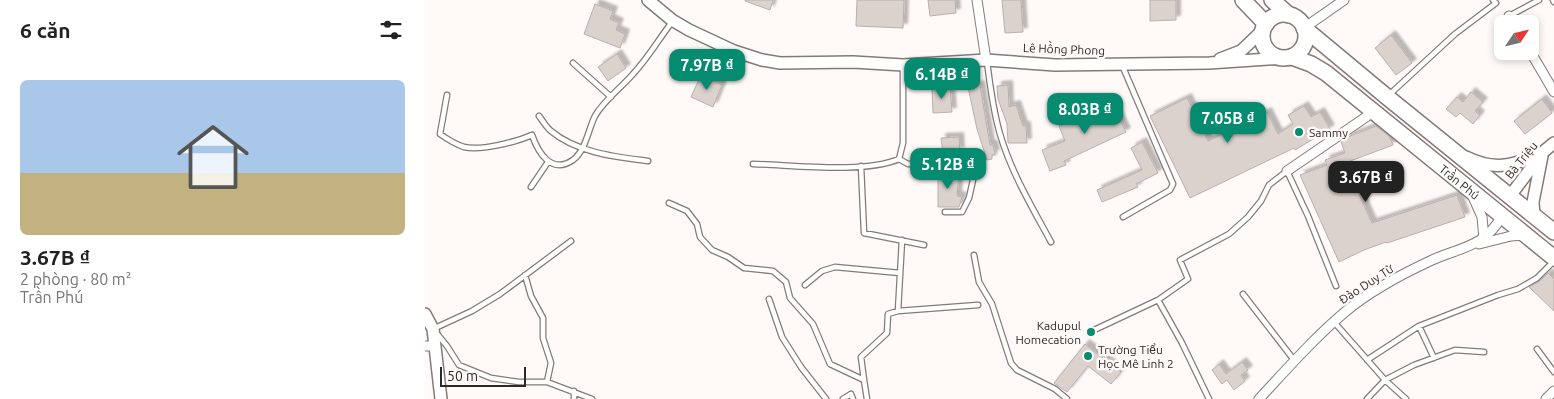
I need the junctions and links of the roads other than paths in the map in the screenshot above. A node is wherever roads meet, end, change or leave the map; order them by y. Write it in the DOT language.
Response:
graph roads {
  1 [pos="648,0"];
  2 [pos="977,0"];
  3 [pos="1243,0"];
  4 [pos="1272,0"];
  5 [pos="1344,0"];
  6 [pos="1493,0"];
  7 [pos="1539,0"];
  8 [pos="1289,15"];
  9 [pos="1519,15"];
  10 [pos="673,20"];
  11 [pos="1264,27"];
  12 [pos="1304,28"];
  13 [pos="1289,58"];
  14 [pos="986,60"];
  15 [pos="1535,60"];
  16 [pos="573,63"];
  17 [pos="1209,63"];
  18 [pos="1122,64"];
  19 [pos="903,65"];
  20 [pos="1554,92"];
  21 [pos="447,95"];
  22 [pos="611,96"];
  23 [pos="1387,97"];
  24 [pos="1373,111"];
  25 [pos="539,116"];
  26 [pos="1554,142"];
  27 [pos="583,148"];
  28 [pos="1453,151"];
  29 [pos="1543,152"];
  30 [pos="899,159"];
  31 [pos="648,161"];
  32 [pos="549,162"];
  33 [pos="753,164"];
  34 [pos="861,166"];
  35 [pos="1287,171"];
  36 [pos="1464,185"];
  37 [pos="531,187"];
  38 [pos="1510,196"];
  39 [pos="669,203"];
  40 [pos="945,212"];
  41 [pos="1501,216"];
  42 [pos="1534,216"];
  43 [pos="1123,217"];
  44 [pos="1554,232"];
  45 [pos="1526,235"];
  46 [pos="1483,238"];
  47 [pos="903,240"];
  48 [pos="571,241"];
  49 [pos="1051,242"];
  50 [pos="925,245"];
  51 [pos="1472,246"];
  52 [pos="973,255"];
  53 [pos="1554,259"];
  54 [pos="901,273"];
  55 [pos="525,275"];
  56 [pos="805,285"];
  57 [pos="1336,286"];
  58 [pos="1243,294"];
  59 [pos="769,299"];
  60 [pos="1158,300"];
  61 [pos="979,305"];
  62 [pos="899,311"];
  63 [pos="425,314"];
  64 [pos="1334,322"];
  65 [pos="1419,326"];
  66 [pos="433,329"];
  67 [pos="1092,331"];
  68 [pos="430,346"];
  69 [pos="1537,349"];
  70 [pos="1484,352"];
  71 [pos="1434,358"];
  72 [pos="1367,360"];
  73 [pos="1294,362"];
  74 [pos="1554,372"];
  75 [pos="864,380"];
  76 [pos="1385,380"];
  77 [pos="547,382"];
  78 [pos="575,391"];
  79 [pos="1554,392"];
  80 [pos="441,399"];
  81 [pos="574,399"];
  82 [pos="592,399"];
  83 [pos="826,399"];
  84 [pos="843,399"];
  85 [pos="853,399"];
  86 [pos="867,399"];
  87 [pos="1067,399"];
  88 [pos="1209,399"];
  89 [pos="1259,399"];
  90 [pos="1367,399"];
  91 [pos="1406,399"];
  92 [pos="1546,399"];
  1 -- 10 [label="street, Lê Hồng Phong"];
  2 -- 14 [label="street"];
  3 -- 11 [label="main road"];
  4 -- 8 [label="main road"];
  5 -- 12 [label="street"];
  6 -- 23 [label="lane"];
  7 -- 9 [label="lane"];
  8 -- 11 [label="main road"];
  8 -- 12 [label="main road"];
  10 -- 19 [label="street, Lê Hồng Phong"];
  10 -- 22 [label="lane"];
  11 -- 13 [label="main road"];
  11 -- 17 [label="street"];
  12 -- 13 [label="main road"];
  12 -- 23 [label="main road, Trần Phú"];
  13 -- 17 [label="street, Lê Hồng Phong"];
  13 -- 24 [label="main road, Trần Phú"];
  14 -- 18 [label="street, Lê Hồng Phong"];
  14 -- 19 [label="street, Lê Hồng Phong"];
  14 -- 49 [label="lane"];
  15 -- 20 [label="street"];
  16 -- 22 [label="lane"];
  17 -- 18 [label="street, Lê Hồng Phong"];
  18 -- 43 [label="lane"];
  19 -- 30 [label="lane"];
  21 -- 32 [label="lane"];
  22 -- 27 [label="lane"];
  23 -- 28 [label="main road, Trần Phú"];
  24 -- 35 [label="street"];
  24 -- 36 [label="main road, Trần Phú"];
  25 -- 27 [label="lane"];
  26 -- 29 [label="street, Bà Triệu"];
  27 -- 31 [label="lane"];
  27 -- 32 [label="lane"];
  28 -- 29 [label="street"];
  28 -- 38 [label="main road, Trần Phú"];
  29 -- 38 [label="street, Bà Triệu"];
  29 -- 42 [label="street"];
  30 -- 34 [label="lane"];
  30 -- 40 [label="lane"];
  32 -- 37 [label="lane"];
  33 -- 34 [label="lane"];
  34 -- 47 [label="lane"];
  35 -- 57 [label="lane"];
  35 -- 60 [label="lane"];
  36 -- 41 [label="main road, Trần Phú"];
  36 -- 46 [label="street"];
  38 -- 41 [label="main road"];
  38 -- 42 [label="main road, Trần Phú"];
  39 -- 75 [label="lane"];
  41 -- 45 [label="main road, Trần Phú"];
  41 -- 46 [label="street, Đào Duy Từ"];
  42 -- 44 [label="main road, Trần Phú"];
  45 -- 51 [label="street"];
  45 -- 53 [label="main road, Trần Phú"];
  46 -- 51 [label="street, Đào Duy Từ"];
  47 -- 50 [label="lane"];
  47 -- 54 [label="lane"];
  48 -- 55 [label="lane"];
  51 -- 64 [label="street, Đào Duy Từ"];
  52 -- 87 [label="lane"];
  53 -- 65 [label="lane"];
  54 -- 56 [label="lane"];
  54 -- 62 [label="lane"];
  55 -- 66 [label="lane"];
  55 -- 77 [label="lane"];
  58 -- 73 [label="lane"];
  59 -- 83 [label="lane"];
  60 -- 67 [label="lane"];
  60 -- 88 [label="lane"];
  61 -- 62 [label="lane"];
  62 -- 75 [label="lane"];
  63 -- 66 [label="street"];
  64 -- 72 [label="lane"];
  64 -- 73 [label="street, Đào Duy Từ"];
  65 -- 71 [label="lane"];
  65 -- 72 [label="lane"];
  66 -- 68 [label="street"];
  66 -- 77 [label="lane"];
  68 -- 80 [label="street"];
  69 -- 74 [label="lane"];
  70 -- 71 [label="lane"];
  71 -- 76 [label="lane"];
  72 -- 76 [label="lane"];
  73 -- 89 [label="street, Đào Duy Từ"];
  75 -- 86 [label="lane"];
  76 -- 90 [label="lane"];
  76 -- 91 [label="lane"];
  77 -- 78 [label="lane"];
  78 -- 81 [label="lane"];
  78 -- 82 [label="lane"];
  79 -- 92 [label="street"];
  84 -- 85 [label="lane"];
}
